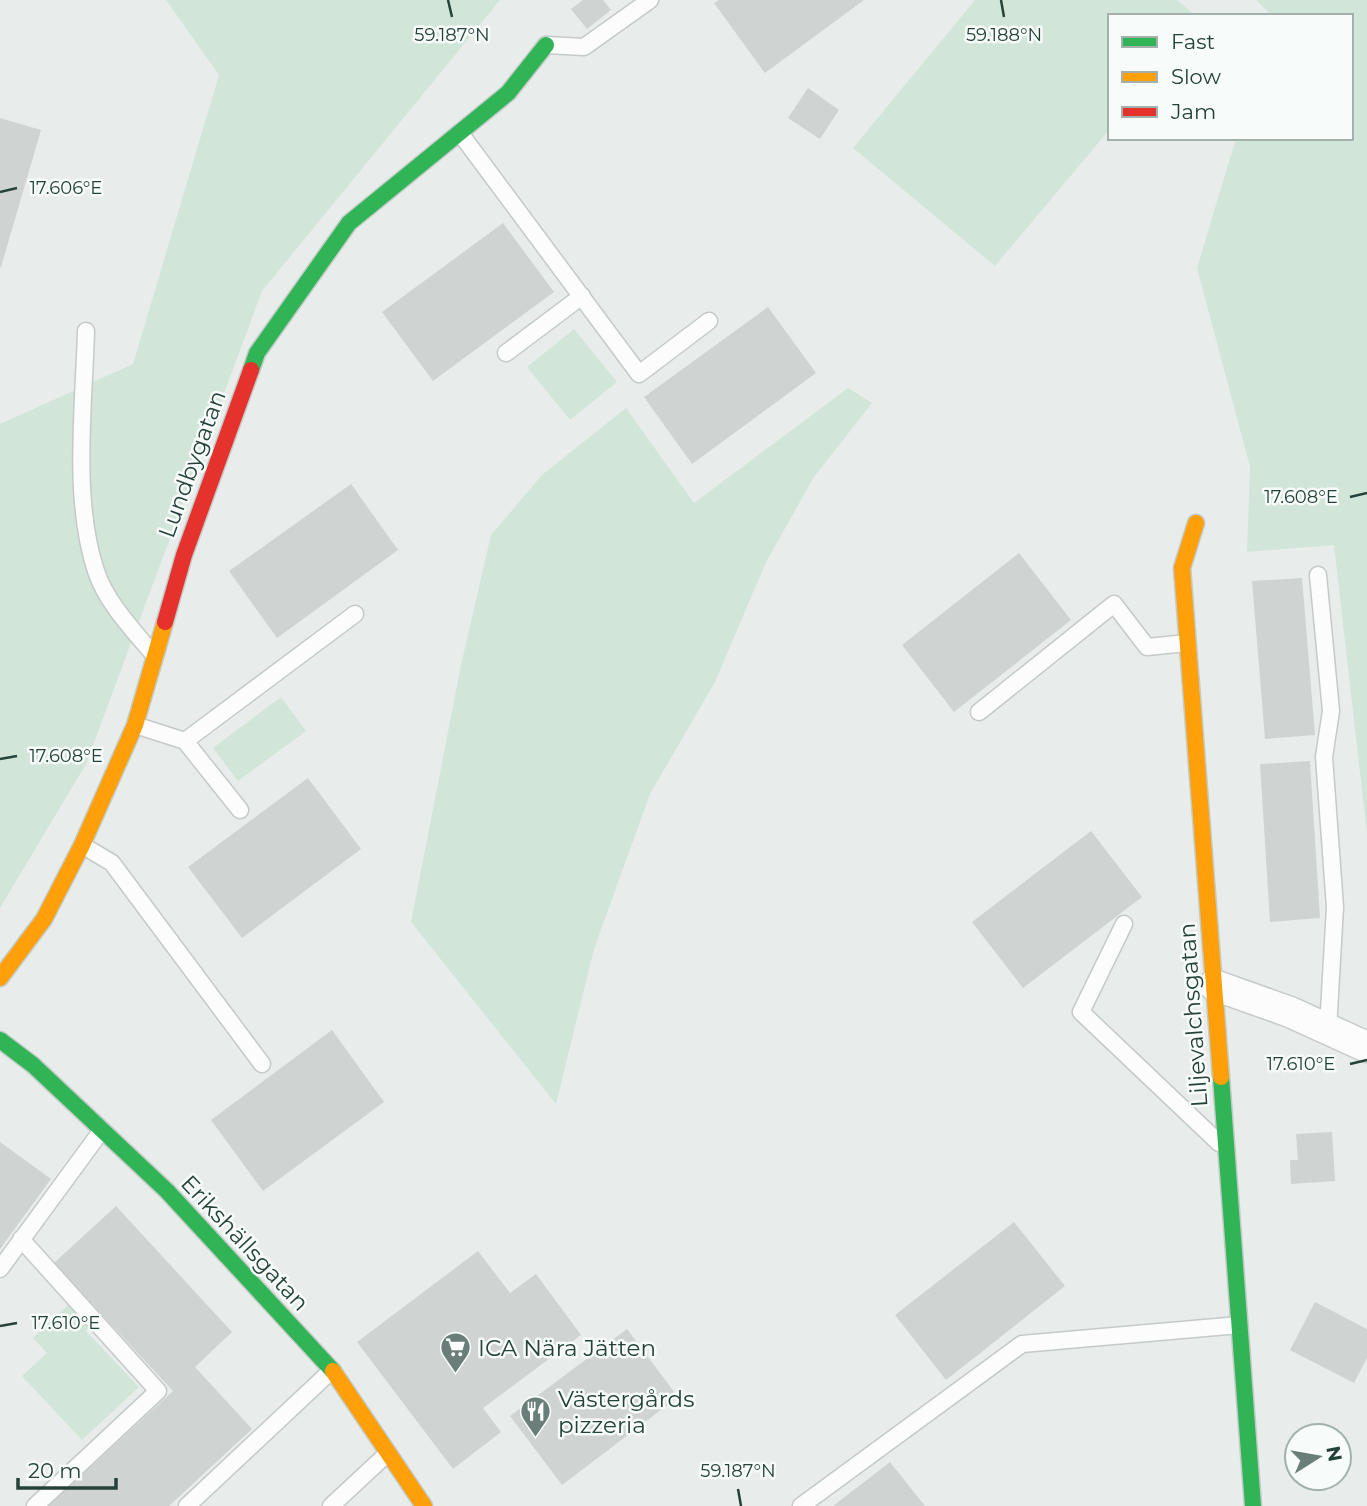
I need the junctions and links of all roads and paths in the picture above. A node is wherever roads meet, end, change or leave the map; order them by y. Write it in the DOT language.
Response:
graph roads {
  1 [pos="650,0"];
  2 [pos="546,45"];
  3 [pos="460,133"];
  4 [pos="582,296"];
  5 [pos="709,321"];
  6 [pos="86,331"];
  7 [pos="506,353"];
  8 [pos="1196,523"];
  9 [pos="1318,575"];
  10 [pos="355,614"];
  11 [pos="1187,643"];
  12 [pos="154,655"];
  13 [pos="979,712"];
  14 [pos="135,725"];
  15 [pos="185,741"];
  16 [pos="240,810"];
  17 [pos="82,845"];
  18 [pos="1124,924"];
  19 [pos="0,978"];
  20 [pos="1214,985"];
  21 [pos="1328,1029"];
  22 [pos="0,1040"];
  23 [pos="1367,1047"];
  24 [pos="262,1064"];
  25 [pos="103,1130"];
  26 [pos="1226,1149"];
  27 [pos="22,1239"];
  28 [pos="0,1269"];
  29 [pos="1239,1325"];
  30 [pos="332,1370"];
  31 [pos="388,1453"];
  32 [pos="35,1506"];
  33 [pos="187,1506"];
  34 [pos="331,1506"];
  35 [pos="424,1506"];
  36 [pos="801,1506"];
  37 [pos="1253,1506"];
  1 -- 2 [label="lane"];
  2 -- 3 [label="street, Lundbygatan"];
  3 -- 4 [label="lane"];
  3 -- 12 [label="street, Lundbygatan"];
  4 -- 5 [label="lane"];
  4 -- 7 [label="lane"];
  6 -- 12 [label="lane"];
  8 -- 11 [label="street, Liljevalchsgatan"];
  9 -- 21 [label="lane"];
  10 -- 15 [label="lane"];
  11 -- 13 [label="lane"];
  11 -- 20 [label="street, Liljevalchsgatan"];
  12 -- 14 [label="street, Lundbygatan"];
  14 -- 15 [label="lane"];
  14 -- 17 [label="street, Lundbygatan"];
  15 -- 16 [label="lane"];
  17 -- 19 [label="street, Lundbygatan"];
  17 -- 24 [label="lane"];
  18 -- 26 [label="lane"];
  20 -- 21 [label="street"];
  20 -- 26 [label="street, Liljevalchsgatan"];
  21 -- 23 [label="street"];
  22 -- 25 [label="street, Erikshällsgatan"];
  25 -- 27 [label="lane"];
  25 -- 30 [label="street, Erikshällsgatan"];
  26 -- 29 [label="street, Liljevalchsgatan"];
  27 -- 28 [label="lane"];
  27 -- 32 [label="lane"];
  29 -- 36 [label="lane"];
  29 -- 37 [label="street, Liljevalchsgatan"];
  30 -- 31 [label="street, Erikshällsgatan"];
  30 -- 33 [label="lane"];
  31 -- 34 [label="lane"];
  31 -- 35 [label="street, Erikshällsgatan"];
}
